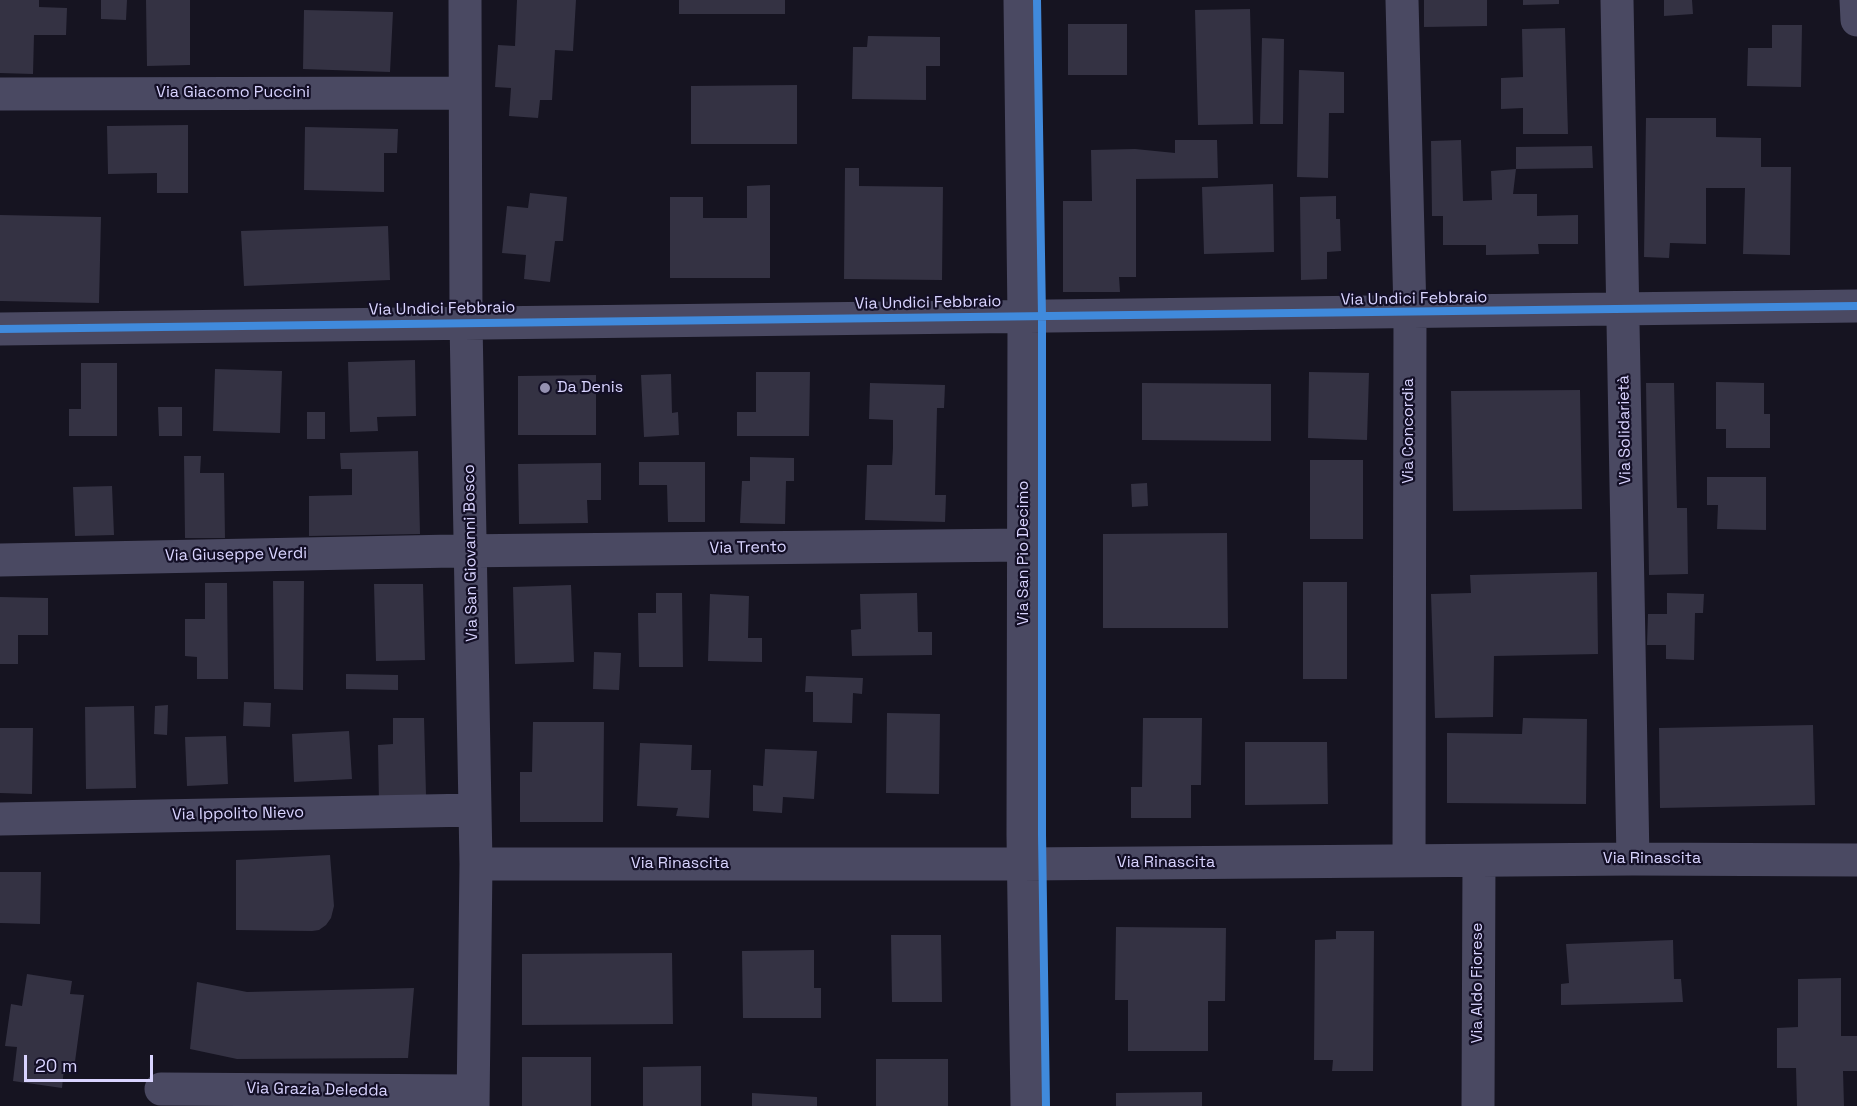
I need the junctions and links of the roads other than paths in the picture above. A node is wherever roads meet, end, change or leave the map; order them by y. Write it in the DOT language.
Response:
graph roads {
  1 [pos="465,0"];
  2 [pos="1020,0"];
  3 [pos="1402,0"];
  4 [pos="1617,0"];
  5 [pos="1856,0"];
  6 [pos="1857,20"];
  7 [pos="465,93"];
  8 [pos="0,94"];
  9 [pos="1857,306"];
  10 [pos="1623,310"];
  11 [pos="1410,313"];
  12 [pos="1024,316"];
  13 [pos="466,322"];
  14 [pos="0,329"];
  15 [pos="1024,545"];
  16 [pos="471,550"];
  17 [pos="0,560"];
  18 [pos="475,810"];
  19 [pos="0,819"];
  20 [pos="1633,859"];
  21 [pos="1857,860"];
  22 [pos="1409,861"];
  23 [pos="1479,861"];
  24 [pos="476,864"];
  25 [pos="1023,864"];
  26 [pos="161,1089"];
  27 [pos="472,1098"];
  28 [pos="1027,1106"];
  29 [pos="1478,1106"];
  1 -- 7 [label="street, Via San Giovanni Bosco"];
  2 -- 12 [label="street, Via San Pio Decimo"];
  3 -- 11 [label="street, Via Concordia"];
  4 -- 10 [label="street, Via Solidarietà"];
  5 -- 6 [label="street"];
  7 -- 8 [label="street, Via Giacomo Puccini"];
  7 -- 13 [label="street, Via San Giovanni Bosco"];
  9 -- 10 [label="street, Via Undici Febbraio"];
  10 -- 11 [label="street, Via Undici Febbraio"];
  10 -- 20 [label="street, Via Solidarietà"];
  11 -- 12 [label="street, Via Undici Febbraio"];
  11 -- 22 [label="street, Via Concordia"];
  12 -- 13 [label="street, Via Undici Febbraio"];
  12 -- 15 [label="street, Via San Pio Decimo"];
  13 -- 14 [label="street, Via Undici Febbraio"];
  13 -- 16 [label="street, Via San Giovanni Bosco"];
  15 -- 16 [label="street, Via Trento"];
  15 -- 25 [label="street, Via San Pio Decimo"];
  16 -- 17 [label="street, Via Giuseppe Verdi"];
  16 -- 18 [label="street, Via San Giovanni Bosco"];
  18 -- 19 [label="street, Via Ippolito Nievo"];
  18 -- 24 [label="street, Via San Giovanni Bosco"];
  20 -- 21 [label="street, Via Rinascita"];
  20 -- 23 [label="street, Via Rinascita"];
  22 -- 23 [label="street, Via Rinascita"];
  22 -- 25 [label="street, Via Rinascita"];
  23 -- 29 [label="street, Via Aldo Fiorese"];
  24 -- 25 [label="street, Via Rinascita"];
  24 -- 27 [label="street, Via San Giovanni Bosco"];
  25 -- 28 [label="street, Via San Pio Decimo"];
  26 -- 27 [label="street, Via Grazia Deledda"];
}
